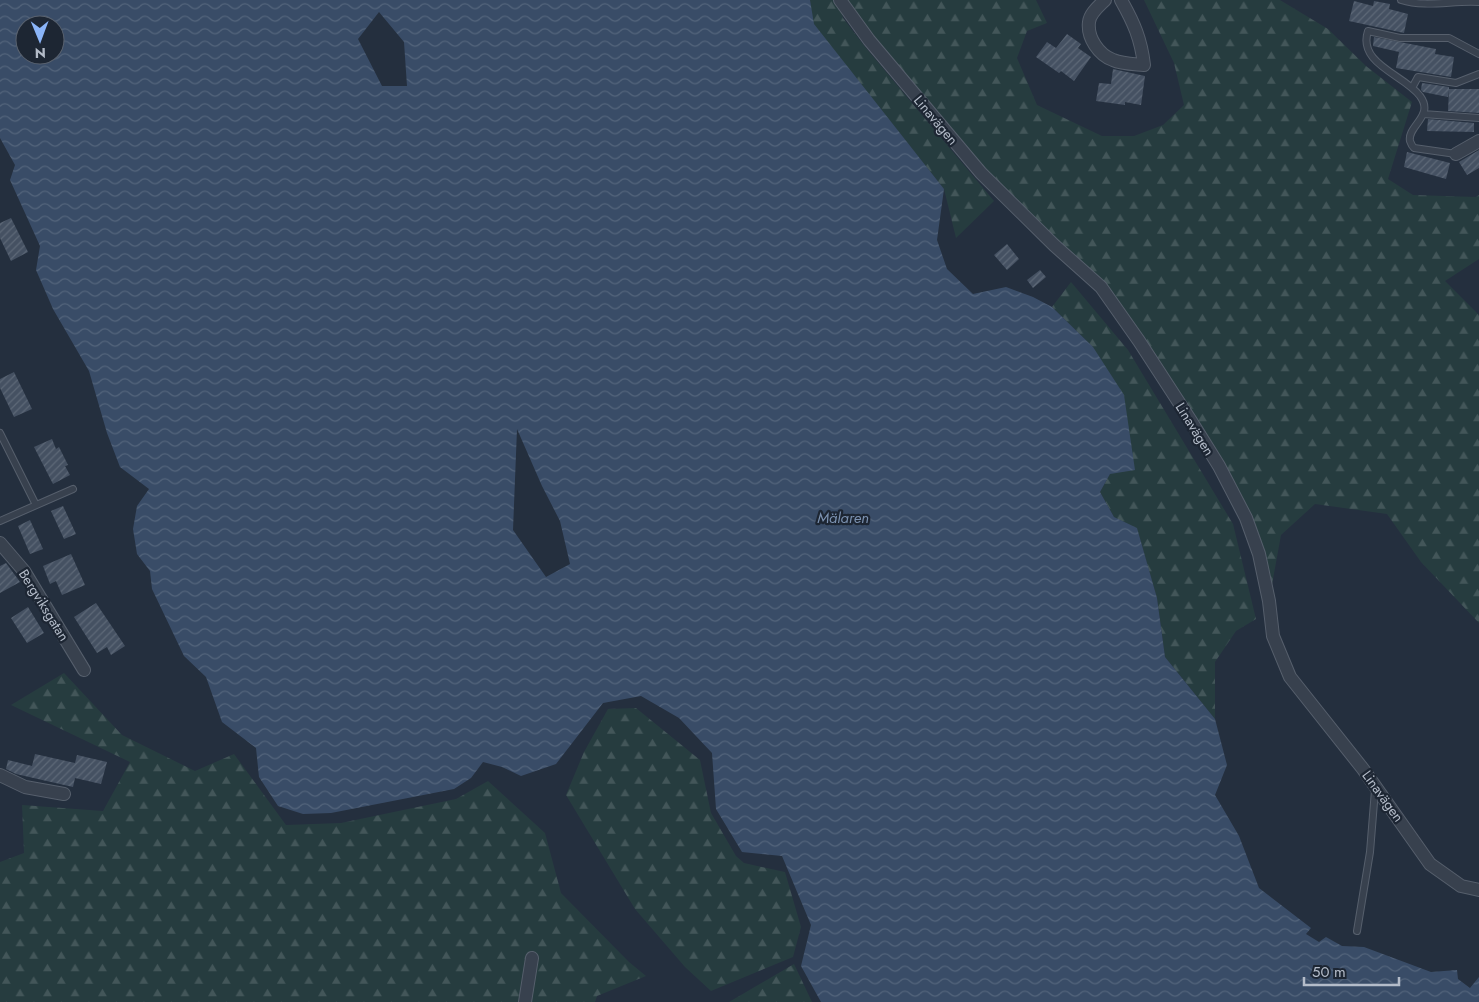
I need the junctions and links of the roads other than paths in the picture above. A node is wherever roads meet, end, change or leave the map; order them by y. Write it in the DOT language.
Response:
graph roads {
  1 [pos="840,0"];
  2 [pos="1105,0"];
  3 [pos="1120,0"];
  4 [pos="1401,0"];
  5 [pos="1479,2"];
  6 [pos="1479,54"];
  7 [pos="1479,74"];
  8 [pos="1412,88"];
  9 [pos="1423,114"];
  10 [pos="1479,118"];
  11 [pos="1479,141"];
  12 [pos="1456,154"];
  13 [pos="0,432"];
  14 [pos="73,489"];
  15 [pos="36,505"];
  16 [pos="0,521"];
  17 [pos="0,543"];
  18 [pos="84,670"];
  19 [pos="0,775"];
  20 [pos="1376,786"];
  21 [pos="64,794"];
  22 [pos="1479,890"];
  23 [pos="1357,931"];
  24 [pos="532,958"];
  25 [pos="525,1002"];
  1 -- 20 [label="street, Linavägen"];
  2 -- 3 [label="street"];
  4 -- 5 [label="lane"];
  6 -- 8 [label="lane"];
  7 -- 8 [label="lane"];
  8 -- 9 [label="lane"];
  9 -- 10 [label="lane"];
  9 -- 12 [label="lane"];
  11 -- 12 [label="street"];
  13 -- 15 [label="lane"];
  14 -- 15 [label="lane"];
  15 -- 16 [label="lane"];
  17 -- 18 [label="street, Bergviksgatan"];
  19 -- 21 [label="street"];
  20 -- 22 [label="street, Linavägen"];
  20 -- 23 [label="lane"];
  24 -- 25 [label="street"];
}
